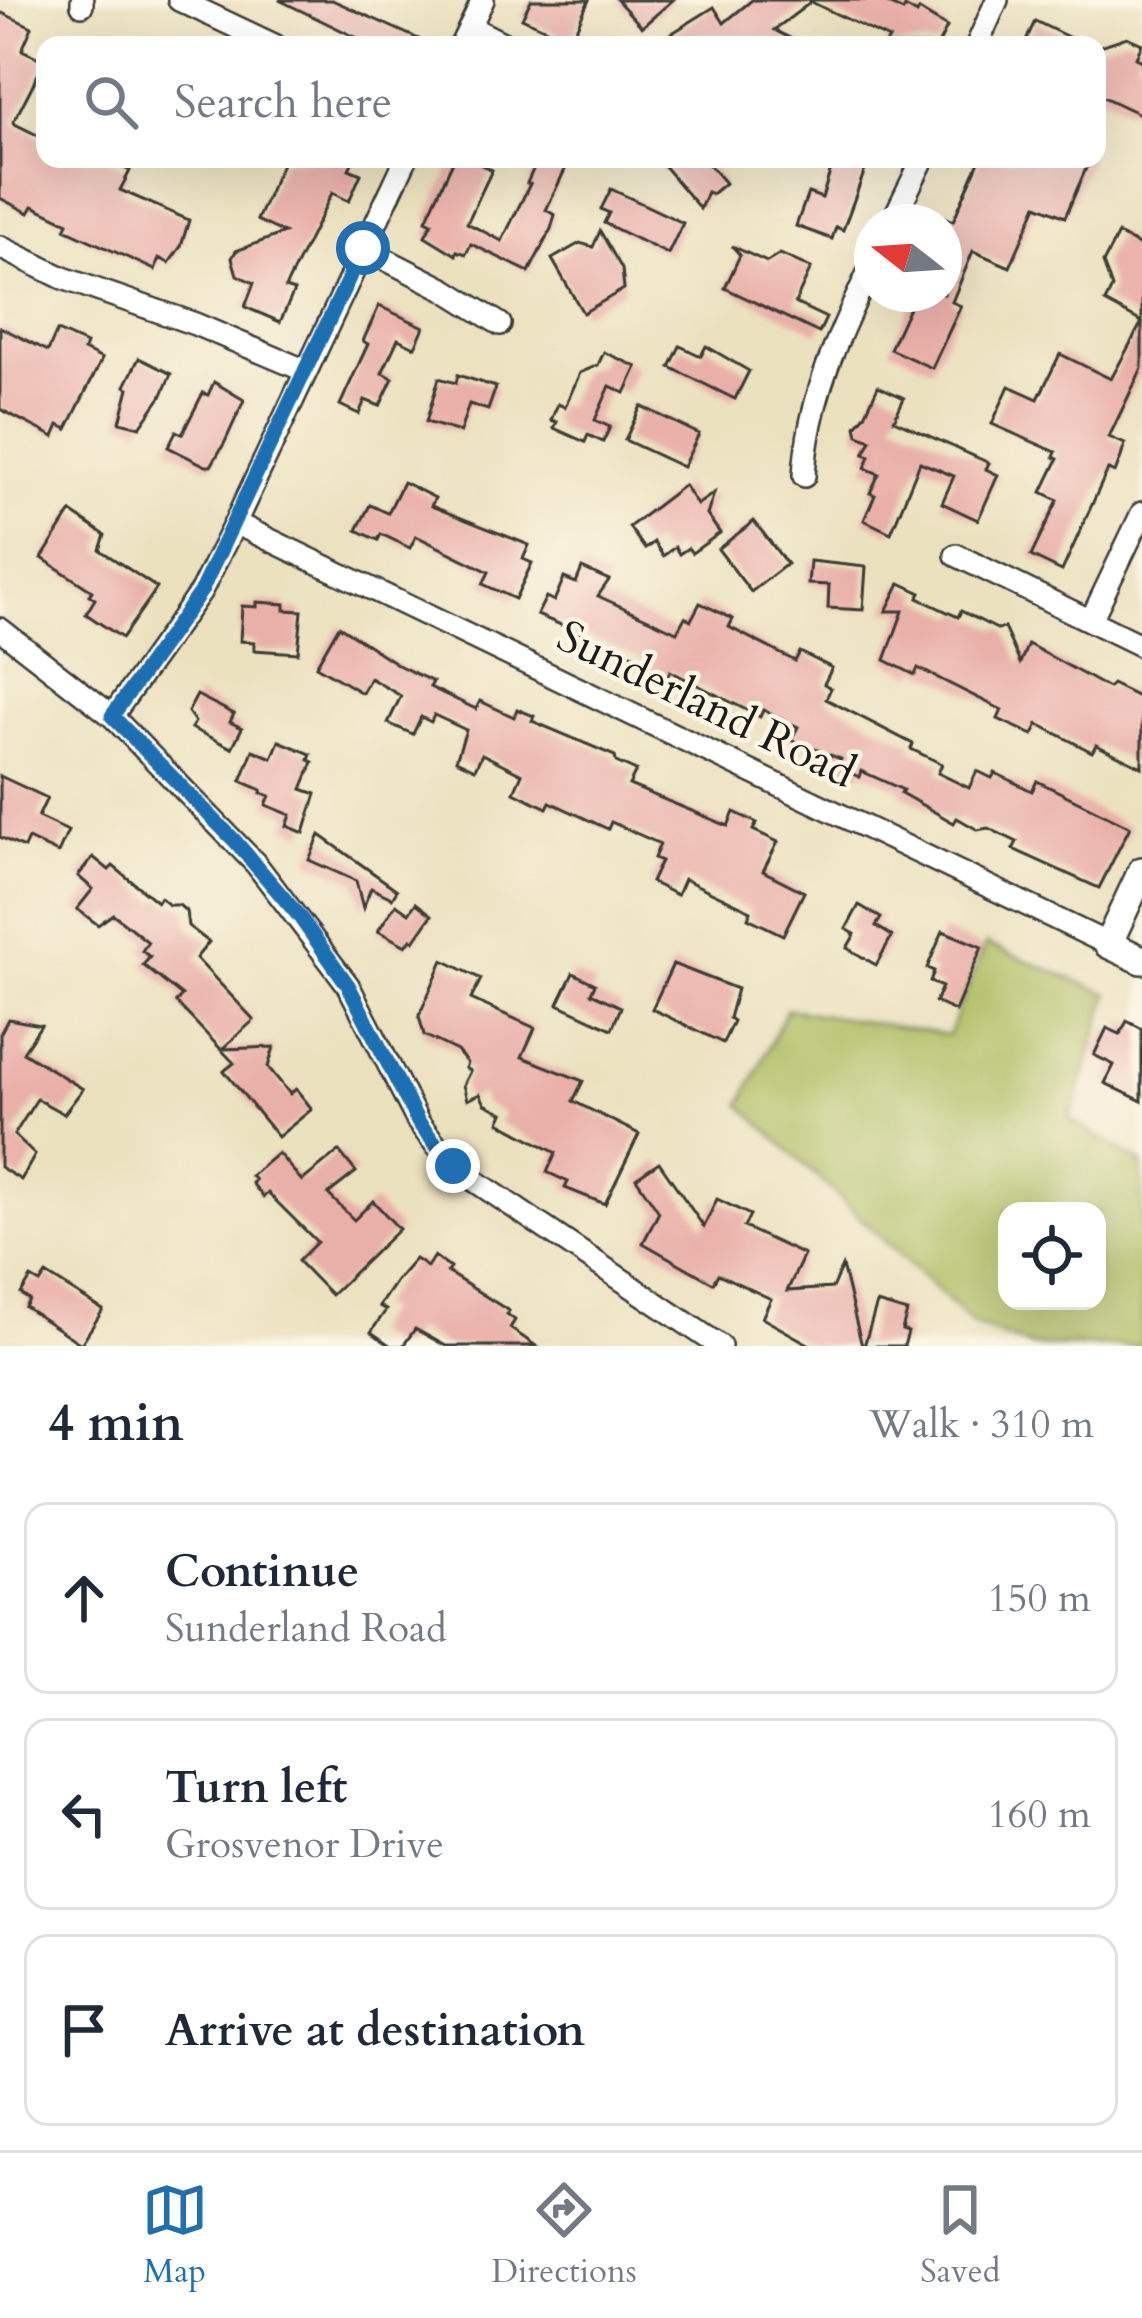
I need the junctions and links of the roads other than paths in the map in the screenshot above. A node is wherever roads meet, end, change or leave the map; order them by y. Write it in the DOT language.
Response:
graph roads {
  1 [pos="179,0"];
  2 [pos="482,0"];
  3 [pos="997,0"];
  4 [pos="255,36"];
  5 [pos="465,36"];
  6 [pos="981,36"];
  7 [pos="402,168"];
  8 [pos="918,168"];
  9 [pos="901,204"];
  10 [pos="0,247"];
  11 [pos="363,248"];
  12 [pos="854,302"];
  13 [pos="500,324"];
  14 [pos="306,371"];
  15 [pos="804,476"];
  16 [pos="1142,513"];
  17 [pos="235,523"];
  18 [pos="956,555"];
  19 [pos="1090,620"];
  20 [pos="0,629"];
  21 [pos="1142,646"];
  22 [pos="112,716"];
  23 [pos="1142,871"];
  24 [pos="1108,944"];
  25 [pos="1142,960"];
  26 [pos="720,1346"];
  1 -- 4 [label="street"];
  2 -- 5 [label="street"];
  3 -- 6 [label="street"];
  7 -- 11 [label="street"];
  8 -- 9 [label="street"];
  10 -- 14 [label="street"];
  11 -- 13 [label="street"];
  11 -- 14 [label="street"];
  12 -- 15 [label="street"];
  14 -- 17 [label="street"];
  16 -- 19 [label="street"];
  17 -- 22 [label="street"];
  17 -- 24 [label="street, Sunderland Road"];
  18 -- 19 [label="street"];
  19 -- 21 [label="street"];
  20 -- 22 [label="street"];
  22 -- 26 [label="street"];
  23 -- 24 [label="street"];
  24 -- 25 [label="street, Sunderland Road"];
}
